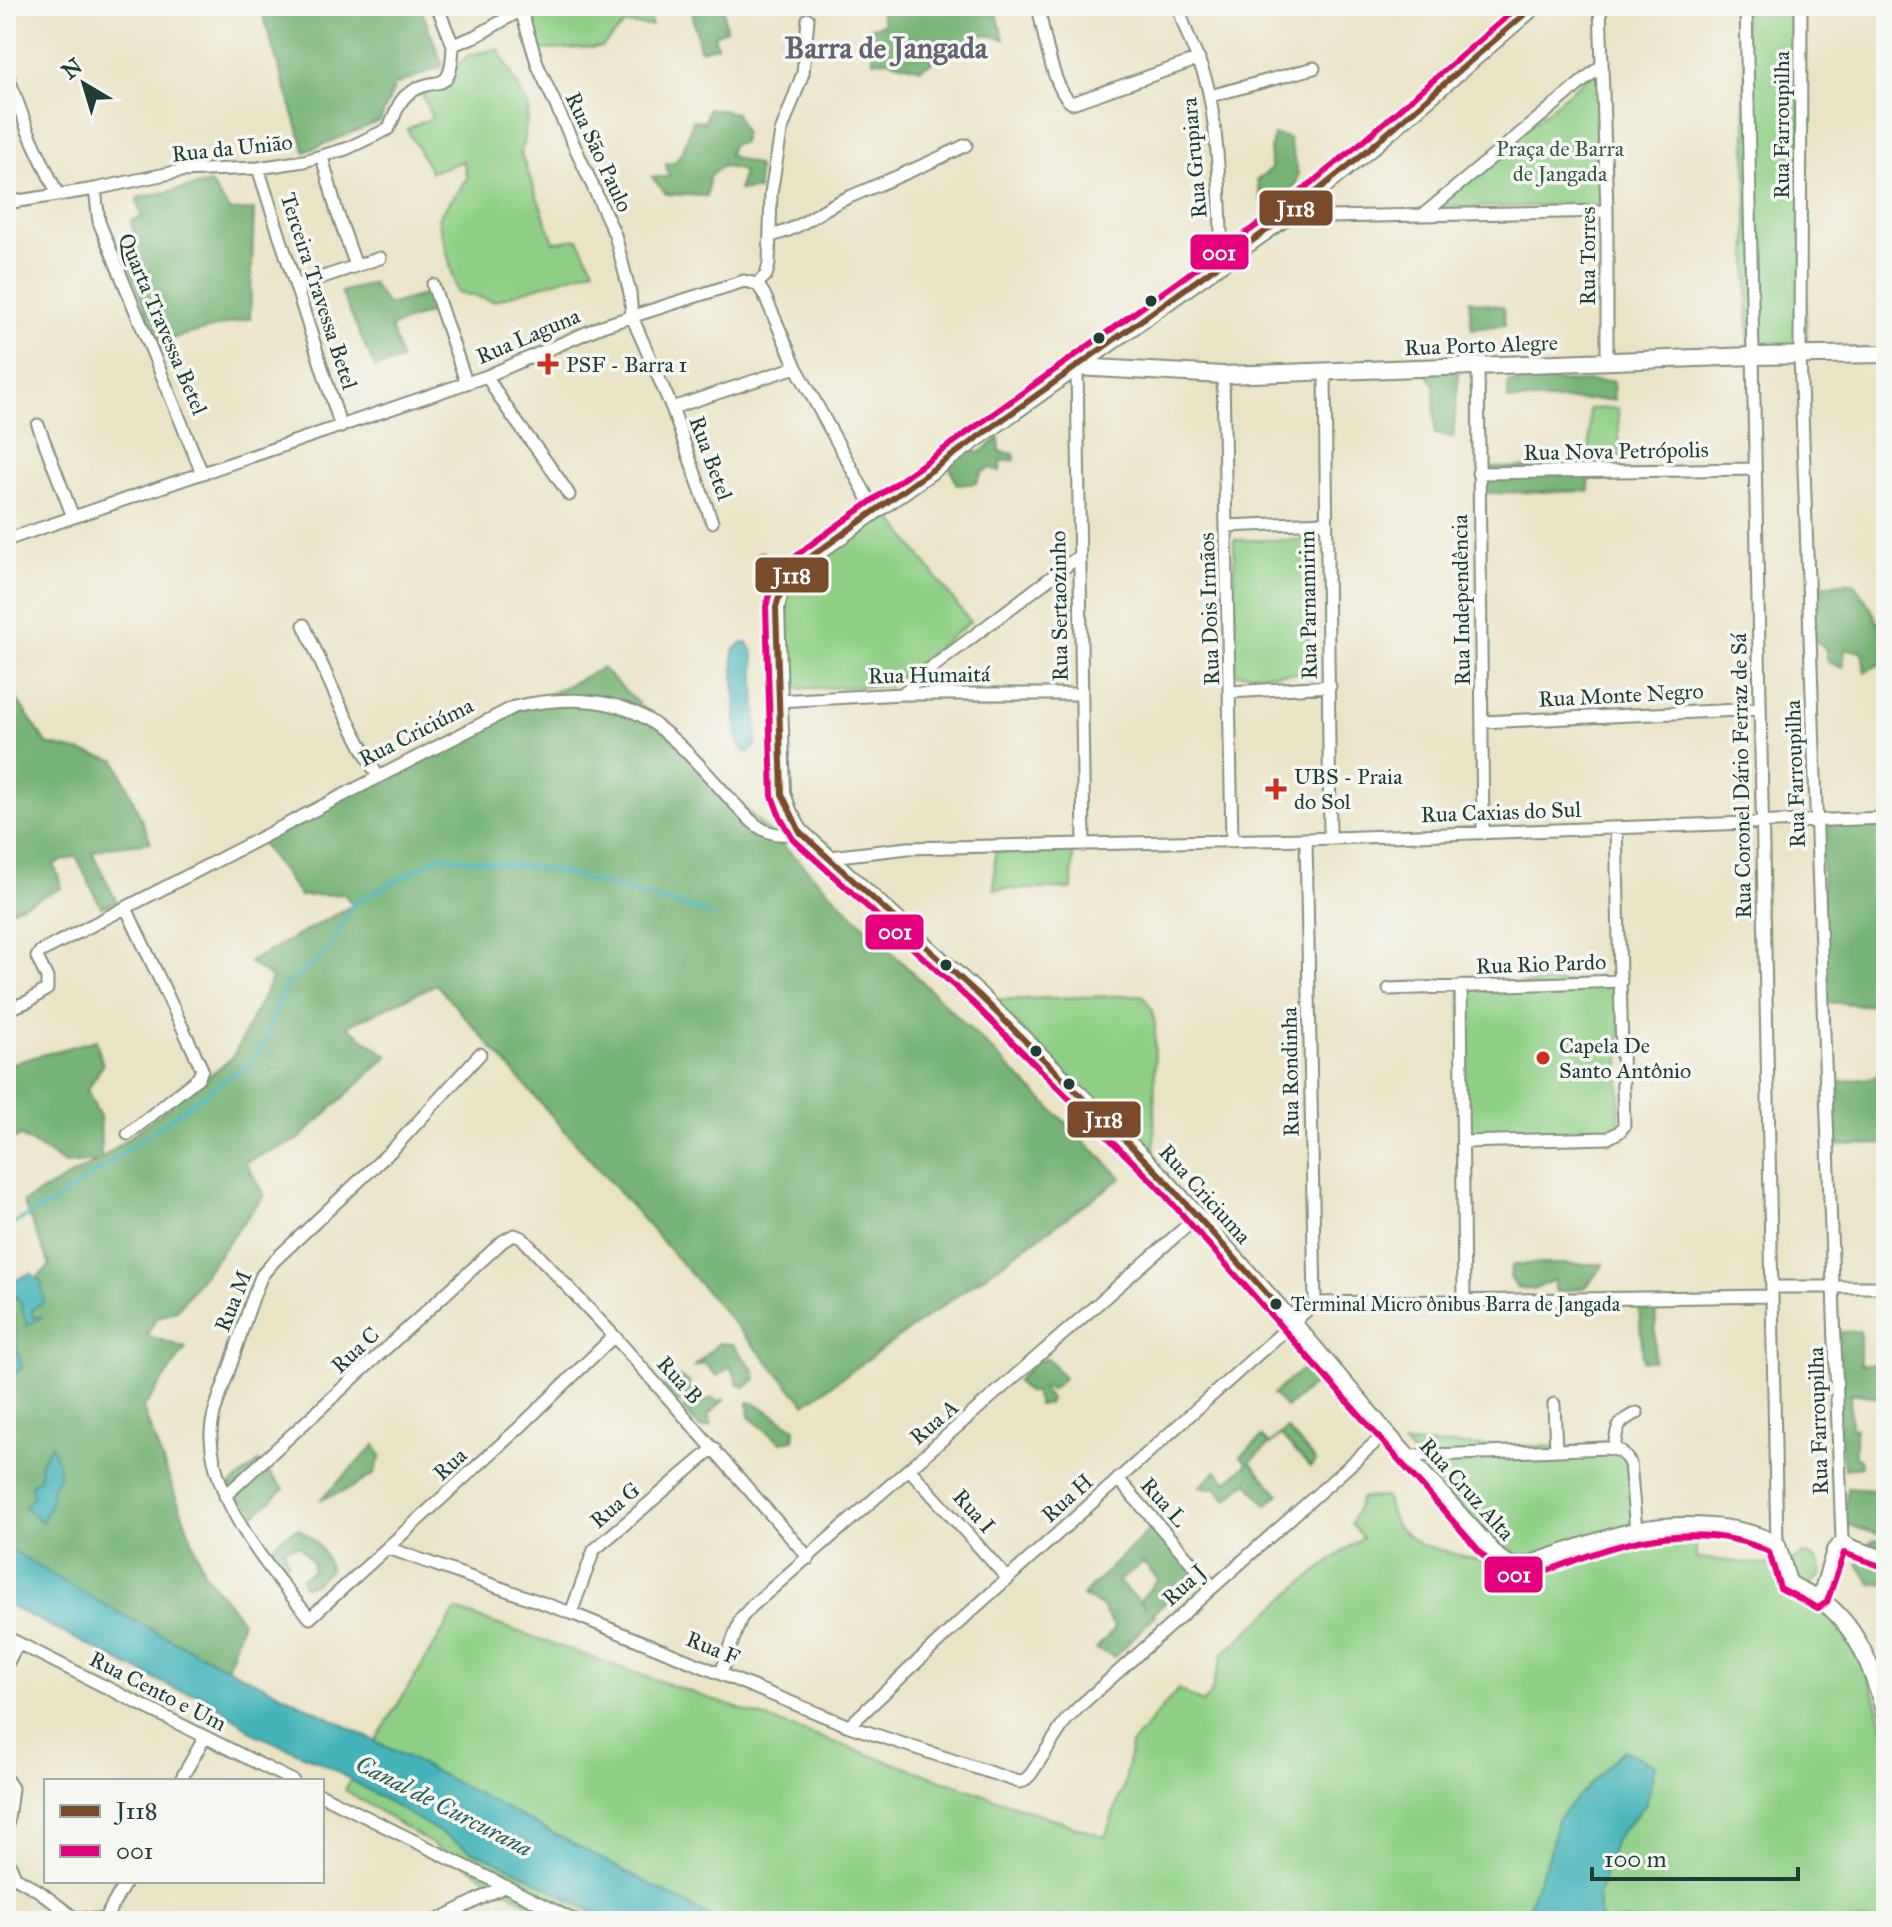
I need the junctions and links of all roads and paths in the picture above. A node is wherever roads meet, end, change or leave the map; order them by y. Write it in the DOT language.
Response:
graph roads {
  1 [pos="437,6"];
  2 [pos="1038,6"];
  3 [pos="1179,6"];
  4 [pos="1600,6"];
  5 [pos="1746,6"];
  6 [pos="1801,6"];
  7 [pos="520,8"];
  8 [pos="1528,8"];
  9 [pos="808,19"];
  10 [pos="453,45"];
  11 [pos="1199,59"];
  12 [pos="1601,66"];
  13 [pos="1314,68"];
  14 [pos="6,71"];
  15 [pos="1210,96"];
  16 [pos="966,145"];
  17 [pos="322,157"];
  18 [pos="258,168"];
  19 [pos="95,189"];
  20 [pos="57,193"];
  21 [pos="6,203"];
  22 [pos="1607,211"];
  23 [pos="1424,214"];
  24 [pos="1284,218"];
  25 [pos="770,236"];
  26 [pos="380,258"];
  27 [pos="1222,264"];
  28 [pos="356,266"];
  29 [pos="757,284"];
  30 [pos="433,285"];
  31 [pos="296,286"];
  32 [pos="632,317"];
  33 [pos="1886,354"];
  34 [pos="1800,355"];
  35 [pos="1753,356"];
  36 [pos="1607,363"];
  37 [pos="1478,366"];
  38 [pos="796,367"];
  39 [pos="1077,367"];
  40 [pos="1325,372"];
  41 [pos="1223,375"];
  42 [pos="487,376"];
  43 [pos="466,382"];
  44 [pos="672,408"];
  45 [pos="38,425"];
  46 [pos="341,427"];
  47 [pos="1755,469"];
  48 [pos="202,473"];
  49 [pos="1478,473"];
  50 [pos="569,495"];
  51 [pos="875,511"];
  52 [pos="73,517"];
  53 [pos="712,522"];
  54 [pos="1326,522"];
  55 [pos="1226,526"];
  56 [pos="6,540"];
  57 [pos="1078,557"];
  58 [pos="765,558"];
  59 [pos="784,580"];
  60 [pos="304,625"];
  61 [pos="1330,686"];
  62 [pos="1231,692"];
  63 [pos="902,694"];
  64 [pos="1080,694"];
  65 [pos="778,701"];
  66 [pos="1760,709"];
  67 [pos="1483,722"];
  68 [pos="378,777"];
  69 [pos="1886,818"];
  70 [pos="1817,820"];
  71 [pos="1762,822"];
  72 [pos="1616,828"];
  73 [pos="800,832"];
  74 [pos="1483,832"];
  75 [pos="1330,838"];
  76 [pos="1306,839"];
  77 [pos="1232,841"];
  78 [pos="1084,845"];
  79 [pos="830,857"];
  80 [pos="126,908"];
  81 [pos="1621,981"];
  82 [pos="1461,986"];
  83 [pos="1389,989"];
  84 [pos="6,1010"];
  85 [pos="480,1054"];
  86 [pos="128,1134"];
  87 [pos="1464,1142"];
  88 [pos="1196,1218"];
  89 [pos="514,1235"];
  90 [pos="1833,1286"];
  91 [pos="1886,1287"];
  92 [pos="1772,1292"];
  93 [pos="1464,1301"];
  94 [pos="1315,1303"];
  95 [pos="1276,1304"];
  96 [pos="1292,1322"];
  97 [pos="614,1336"];
  98 [pos="1554,1404"];
  99 [pos="1637,1413"];
  100 [pos="1386,1433"];
  101 [pos="714,1448"];
  102 [pos="1614,1449"];
  103 [pos="1556,1450"];
  104 [pos="1408,1456"];
  105 [pos="910,1470"];
  106 [pos="1118,1479"];
  107 [pos="225,1496"];
  108 [pos="1636,1531"];
  109 [pos="1842,1540"];
  110 [pos="1777,1545"];
  111 [pos="388,1548"];
  112 [pos="1886,1557"];
  113 [pos="809,1558"];
  114 [pos="1008,1579"];
  115 [pos="1212,1586"];
  116 [pos="1818,1598"];
  117 [pos="571,1613"];
  118 [pos="310,1618"];
  119 [pos="6,1637"];
  120 [pos="18,1643"];
  121 [pos="6,1666"];
  122 [pos="721,1673"];
  123 [pos="1882,1691"];
  124 [pos="1886,1718"];
  125 [pos="849,1726"];
  126 [pos="205,1737"];
  127 [pos="6,1779"];
  128 [pos="181,1779"];
  129 [pos="289,1779"];
  130 [pos="1024,1781"];
  131 [pos="324,1796"];
  132 [pos="6,1835"];
  133 [pos="6,1842"];
  134 [pos="10,1878"];
  135 [pos="125,1883"];
  136 [pos="505,1886"];
  137 [pos="69,1919"];
  138 [pos="108,1920"];
  139 [pos="436,1921"];
  140 [pos="575,1921"];
  1 -- 10 [label="street"];
  2 -- 11 [label="street"];
  3 -- 11 [label="street, Rua Grupiara"];
  4 -- 12 [label="street, Rua Torres"];
  5 -- 35 [label="street, Rua Coronel Dário Ferraz de Sá"];
  6 -- 34 [label="street, Rua Farroupilha"];
  7 -- 10 [label="street"];
  7 -- 32 [label="street, Rua São Paulo"];
  8 -- 24 [label="main road"];
  9 -- 25 [label="street"];
  10 -- 17 [label="street, Rua da União"];
  11 -- 15 [label="street, Rua Grupiara"];
  12 -- 22 [label="street, Rua Torres"];
  12 -- 23 [label="street"];
  13 -- 15 [label="street"];
  14 -- 20 [label="street"];
  15 -- 27 [label="street, Rua Grupiara"];
  16 -- 25 [label="street"];
  17 -- 18 [label="street, Rua da União"];
  17 -- 28 [label="street"];
  18 -- 19 [label="street, Rua da União"];
  18 -- 31 [label="street, Terceira Travessa Betel"];
  19 -- 20 [label="street, Rua da União"];
  19 -- 48 [label="street, Quarta Travessa Betel"];
  20 -- 21 [label="street, Rua da União"];
  22 -- 23 [label="street"];
  22 -- 36 [label="street, Rua Torres"];
  23 -- 24 [label="street"];
  24 -- 27 [label="main road"];
  25 -- 29 [label="street"];
  26 -- 28 [label="street"];
  27 -- 39 [label="main road"];
  28 -- 31 [label="street"];
  29 -- 32 [label="street, Rua Laguna"];
  29 -- 38 [label="street"];
  30 -- 43 [label="street"];
  31 -- 46 [label="street, Terceira Travessa Betel"];
  32 -- 42 [label="street, Rua Laguna"];
  32 -- 44 [label="street, Rua Betel"];
  33 -- 34 [label="main road, Rua Porto Alegre"];
  34 -- 35 [label="main road, Rua Porto Alegre"];
  34 -- 70 [label="street, Rua Farroupilha"];
  35 -- 36 [label="main road, Rua Porto Alegre"];
  35 -- 47 [label="street, Rua Coronel Dário Ferraz de Sá"];
  36 -- 37 [label="main road, Rua Porto Alegre"];
  37 -- 40 [label="main road, Rua Porto Alegre"];
  37 -- 49 [label="street, Rua Independência"];
  38 -- 44 [label="street, Rua Betel"];
  38 -- 51 [label="street"];
  39 -- 41 [label="main road, Rua Porto Alegre"];
  39 -- 51 [label="main road"];
  39 -- 57 [label="street, Rua Sertaozinho"];
  40 -- 41 [label="main road, Rua Porto Alegre"];
  40 -- 54 [label="street, Rua Parnamirim"];
  41 -- 55 [label="street, Rua Dois Irmãos"];
  42 -- 43 [label="street, Rua Laguna"];
  42 -- 50 [label="street"];
  43 -- 46 [label="street, Rua Laguna"];
  44 -- 53 [label="street, Rua Betel"];
  45 -- 52 [label="street"];
  46 -- 48 [label="street, Rua Laguna"];
  47 -- 49 [label="street, Rua Nova Petrópolis"];
  47 -- 66 [label="street, Rua Coronel Dário Ferraz de Sá"];
  48 -- 52 [label="street, Rua Laguna"];
  49 -- 67 [label="street, Rua Independência"];
  51 -- 59 [label="main road"];
  52 -- 56 [label="street, Rua Laguna"];
  54 -- 55 [label="street"];
  54 -- 61 [label="street, Rua Parnamirim"];
  55 -- 62 [label="street, Rua Dois Irmãos"];
  57 -- 63 [label="street"];
  57 -- 64 [label="street, Rua Sertaozinho"];
  58 -- 59 [label="street"];
  59 -- 65 [label="main road, Rua Criciuma"];
  60 -- 68 [label="street"];
  61 -- 62 [label="street"];
  61 -- 75 [label="street, Rua Parnamirim"];
  62 -- 77 [label="street, Rua Dois Irmãos"];
  63 -- 64 [label="street, Rua Humaitá"];
  63 -- 65 [label="street, Rua Humaitá"];
  64 -- 78 [label="street, Rua Sertaozinho"];
  65 -- 73 [label="main road, Rua Criciuma"];
  66 -- 67 [label="street, Rua Monte Negro"];
  66 -- 71 [label="street, Rua Coronel Dário Ferraz de Sá"];
  67 -- 74 [label="street, Rua Independência"];
  68 -- 73 [label="street, Rua Criciúma"];
  68 -- 80 [label="street, Rua Criciúma"];
  69 -- 70 [label="street, Rua Caxias do Sul"];
  70 -- 71 [label="street, Rua Caxias do Sul"];
  70 -- 90 [label="street, Rua Farroupilha"];
  71 -- 72 [label="street, Rua Caxias do Sul"];
  71 -- 92 [label="street, Rua Coronel Dário Ferraz de Sá"];
  72 -- 74 [label="street, Rua Caxias do Sul"];
  72 -- 81 [label="street, Rua Rio Pardo"];
  73 -- 79 [label="main road, Rua Criciuma"];
  74 -- 75 [label="street, Rua Caxias do Sul"];
  75 -- 76 [label="street, Rua Caxias do Sul"];
  76 -- 77 [label="street, Rua Caxias do Sul"];
  76 -- 94 [label="street, Rua Rondinha"];
  77 -- 78 [label="street, Rua Caxias do Sul"];
  78 -- 79 [label="street, Rua Caxias do Sul"];
  79 -- 88 [label="main road, Rua Criciuma"];
  80 -- 84 [label="street, Rua Criciúma"];
  80 -- 86 [label="street"];
  81 -- 82 [label="street, Rua Rio Pardo"];
  81 -- 87 [label="street, Rua Rio Pardo"];
  82 -- 83 [label="street, Rua Rio Pardo"];
  82 -- 87 [label="street, Rua Rio Pardo"];
  85 -- 107 [label="street, Rua M"];
  87 -- 93 [label="street, Rua Rio Pardo"];
  88 -- 95 [label="main road, Rua Criciuma"];
  88 -- 105 [label="street, Rua A"];
  89 -- 97 [label="street, Rua B"];
  89 -- 107 [label="street, Rua C"];
  90 -- 91 [label="street"];
  90 -- 92 [label="street"];
  90 -- 109 [label="street, Rua Farroupilha"];
  92 -- 93 [label="street"];
  92 -- 110 [label="street, Rua Coronel Dário Ferraz de Sá"];
  93 -- 94 [label="street"];
  94 -- 96 [label="street, Rua H"];
  95 -- 96 [label="main road, Rua Cruz Alta"];
  96 -- 100 [label="main road, Rua Cruz Alta"];
  96 -- 106 [label="street, Rua H"];
  97 -- 101 [label="street, Rua B"];
  97 -- 111 [label="street, Rua"];
  98 -- 103 [label="street"];
  99 -- 102 [label="street"];
  100 -- 104 [label="main road, Rua Cruz Alta"];
  100 -- 115 [label="street, Rua J"];
  101 -- 113 [label="street, Rua B"];
  101 -- 117 [label="street, Rua G"];
  102 -- 103 [label="street"];
  102 -- 108 [label="street"];
  103 -- 104 [label="street"];
  104 -- 108 [label="main road, Rua Cruz Alta"];
  105 -- 113 [label="street, Rua A"];
  105 -- 114 [label="street, Rua I"];
  106 -- 114 [label="street, Rua H"];
  106 -- 115 [label="street, Rua L"];
  107 -- 118 [label="street, Rua M"];
  108 -- 110 [label="main road, Rua Cruz Alta"];
  109 -- 112 [label="street"];
  109 -- 116 [label="street"];
  110 -- 116 [label="main road"];
  111 -- 117 [label="street, Rua F"];
  111 -- 118 [label="street, Rua"];
  113 -- 122 [label="street, Rua A"];
  114 -- 125 [label="street, Rua H"];
  115 -- 130 [label="street, Rua J"];
  116 -- 123 [label="main road"];
  117 -- 122 [label="street, Rua F"];
  119 -- 120 [label="street, Rua Cento e Um"];
  120 -- 121 [label="street"];
  120 -- 126 [label="street, Rua Cento e Um"];
  122 -- 125 [label="street, Rua F"];
  123 -- 124 [label="main road"];
  125 -- 130 [label="street, Rua F"];
  126 -- 128 [label="street"];
  126 -- 129 [label="street, Rua Cento e Um"];
  127 -- 132 [label="street"];
  131 -- 136 [label="street"];
  133 -- 134 [label="street"];
  134 -- 137 [label="street"];
  135 -- 138 [label="street"];
  136 -- 139 [label="street"];
  136 -- 140 [label="street"];
  137 -- 138 [label="street"];
}
